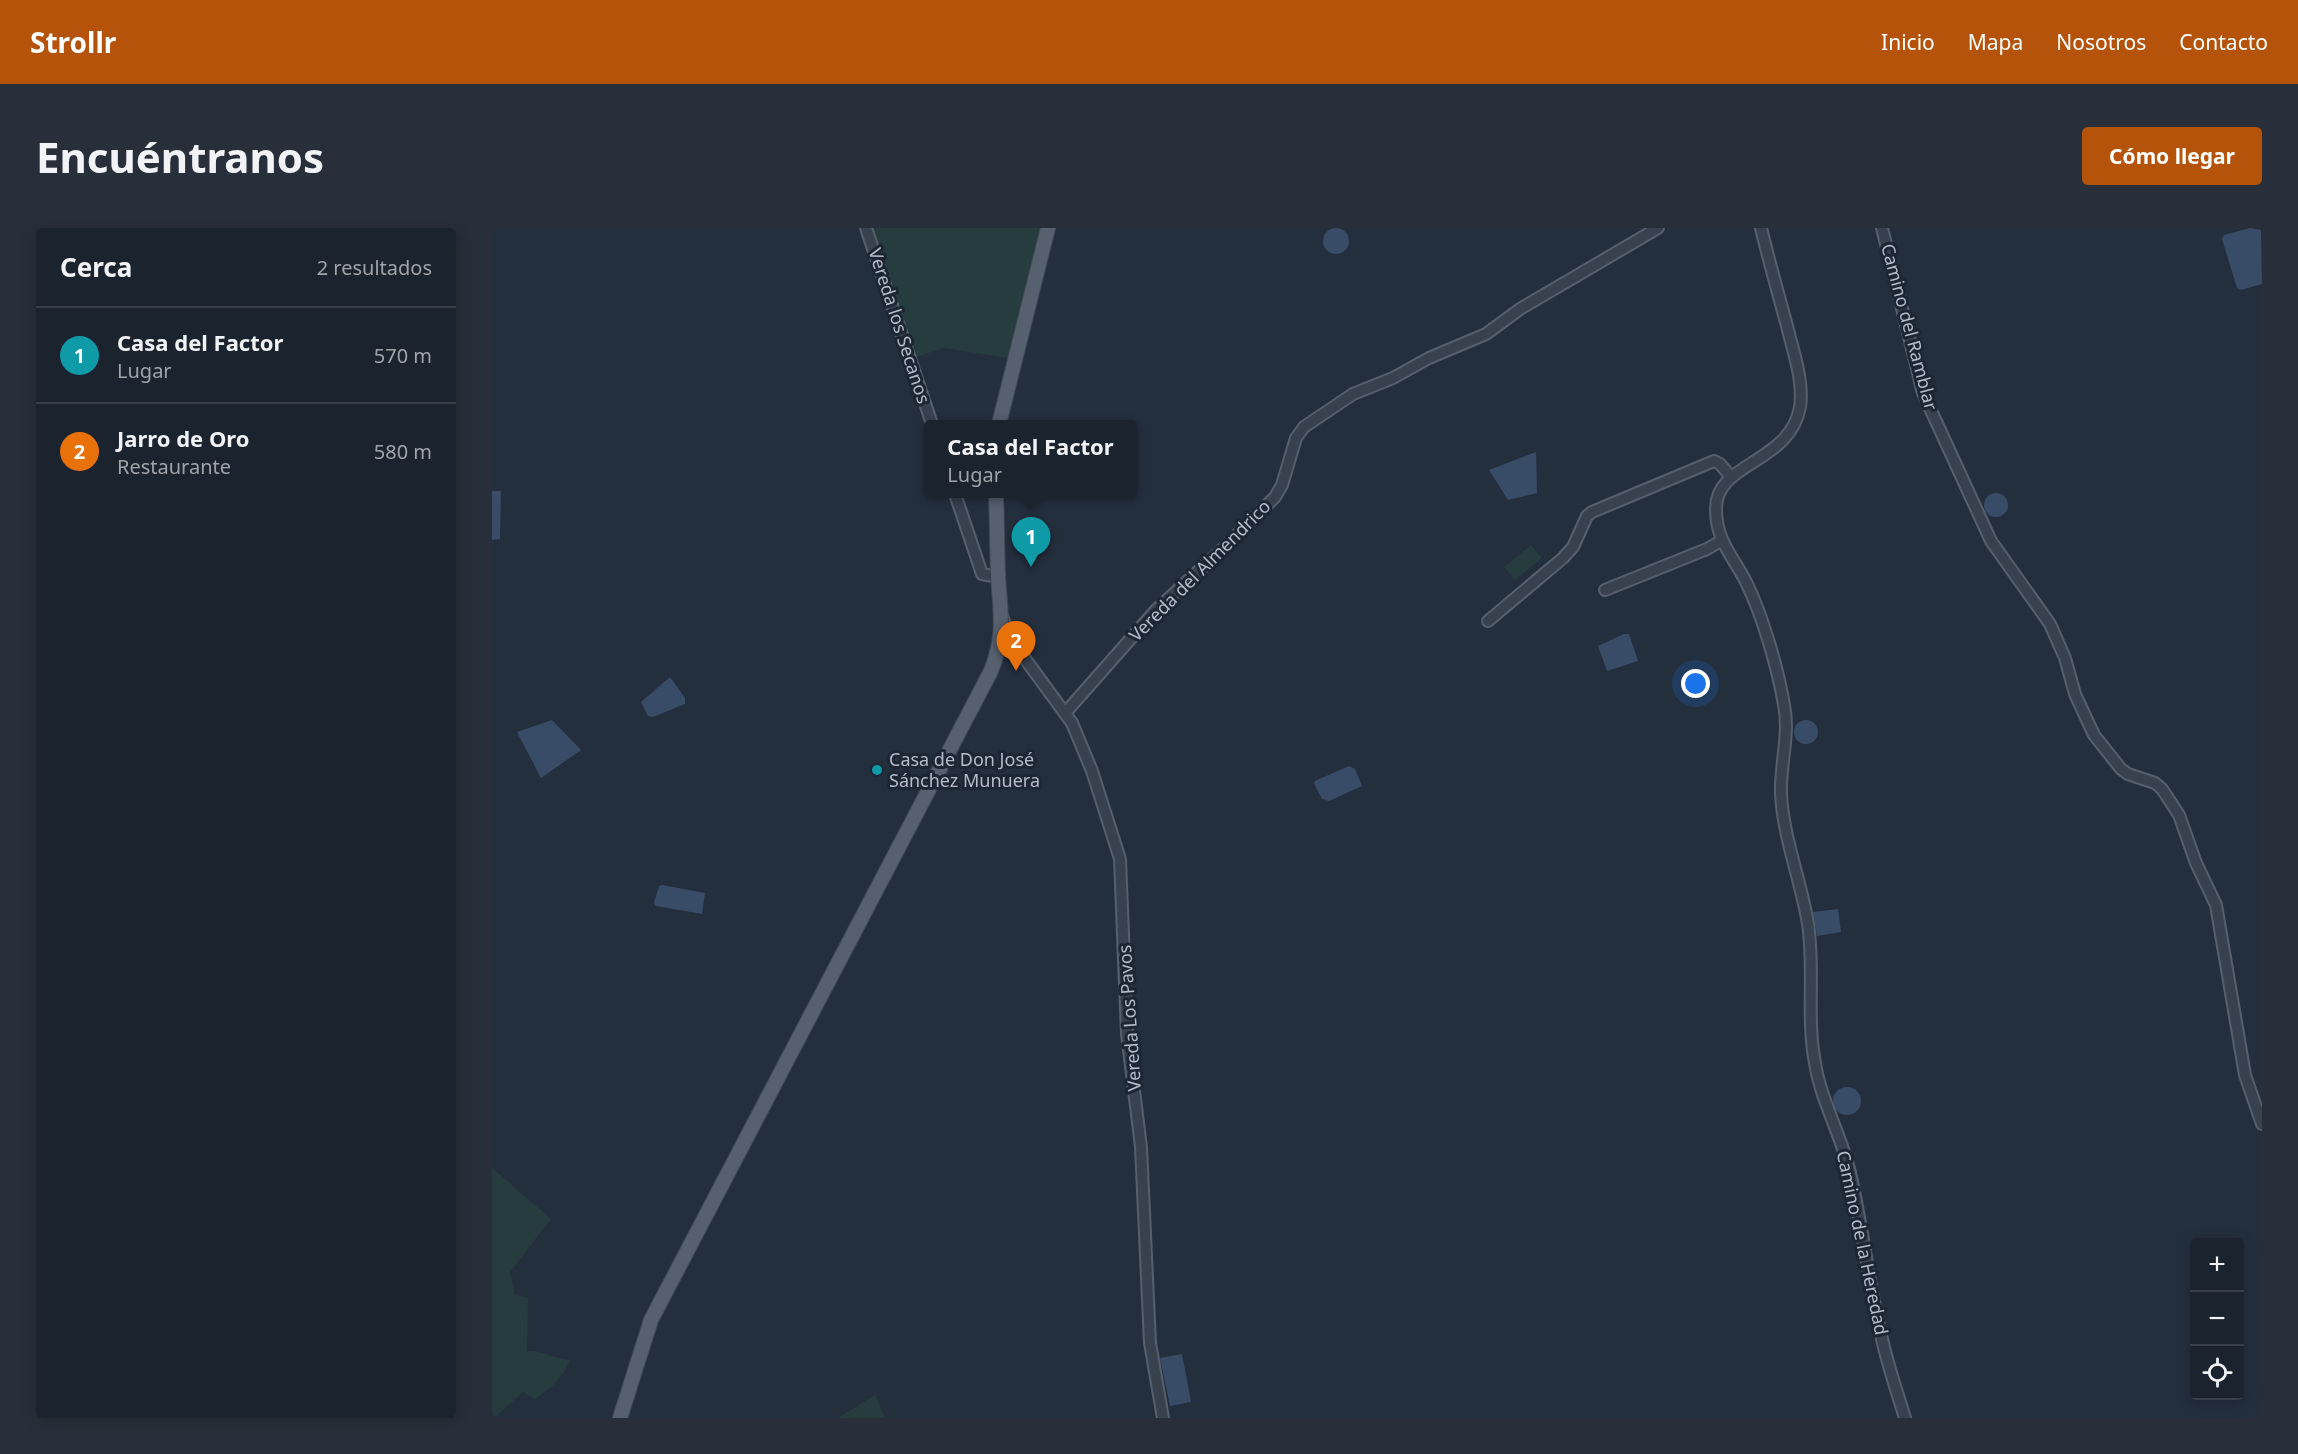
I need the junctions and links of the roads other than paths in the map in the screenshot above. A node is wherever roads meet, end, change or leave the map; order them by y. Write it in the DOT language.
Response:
graph roads {
  1 [pos="866,228"];
  2 [pos="1048,228"];
  3 [pos="1658,228"];
  4 [pos="1761,228"];
  5 [pos="1882,228"];
  6 [pos="931,420"];
  7 [pos="1000,420"];
  8 [pos="1731,477"];
  9 [pos="956,498"];
  10 [pos="996,498"];
  11 [pos="1721,541"];
  12 [pos="999,577"];
  13 [pos="1605,590"];
  14 [pos="1488,621"];
  15 [pos="1007,643"];
  16 [pos="1066,712"];
  17 [pos="2262,1124"];
  18 [pos="620,1418"];
  19 [pos="1163,1418"];
  20 [pos="1905,1418"];
  1 -- 6 [label="street, Vereda los Secanos"];
  2 -- 7 [label="main road"];
  3 -- 16 [label="street, Vereda del Almendrico"];
  4 -- 8 [label="street, Camino de la Heredad"];
  5 -- 17 [label="street, Camino del Ramblar"];
  8 -- 11 [label="street, Camino de la Heredad"];
  8 -- 14 [label="street"];
  9 -- 12 [label="street"];
  10 -- 12 [label="main road"];
  11 -- 13 [label="street"];
  11 -- 20 [label="street, Camino de la Heredad"];
  12 -- 15 [label="main road"];
  15 -- 16 [label="street, Vereda Los Pavos"];
  15 -- 18 [label="main road"];
  16 -- 19 [label="street, Vereda Los Pavos"];
}
